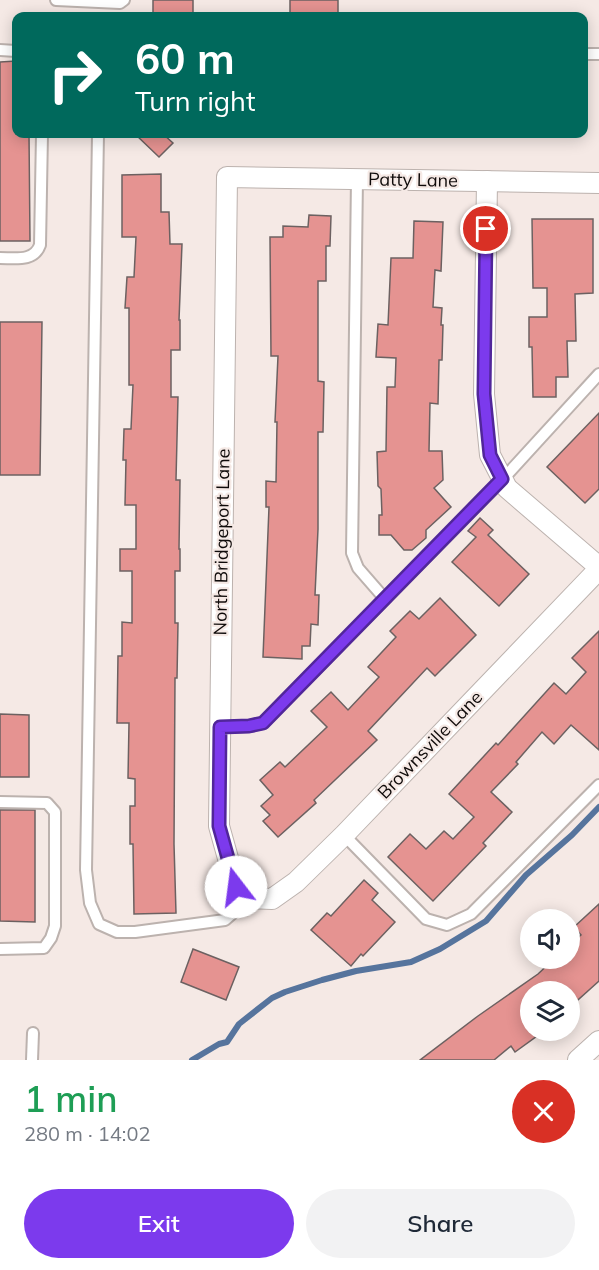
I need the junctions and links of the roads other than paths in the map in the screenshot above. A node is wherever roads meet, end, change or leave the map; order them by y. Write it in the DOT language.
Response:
graph roads {
  1 [pos="56,0"];
  2 [pos="124,0"];
  3 [pos="42,138"];
  4 [pos="98,138"];
  5 [pos="227,177"];
  6 [pos="357,179"];
  7 [pos="487,182"];
  8 [pos="599,183"];
  9 [pos="0,258"];
  10 [pos="599,374"];
  11 [pos="502,479"];
  12 [pos="599,568"];
  13 [pos="385,599"];
  14 [pos="220,727"];
  15 [pos="599,785"];
  16 [pos="0,802"];
  17 [pos="344,836"];
  18 [pos="250,898"];
  19 [pos="0,949"];
  20 [pos="33,1033"];
  21 [pos="599,1041"];
  22 [pos="32,1060"];
  23 [pos="578,1060"];
  1 -- 2 [label="lane"];
  3 -- 9 [label="lane"];
  4 -- 18 [label="lane"];
  5 -- 6 [label="street, Patty Lane"];
  5 -- 14 [label="street, North Bridgeport Lane"];
  6 -- 7 [label="street, Patty Lane"];
  6 -- 13 [label="lane"];
  7 -- 8 [label="street, Patty Lane"];
  7 -- 11 [label="street"];
  10 -- 11 [label="lane"];
  11 -- 12 [label="street"];
  11 -- 13 [label="lane"];
  12 -- 17 [label="street, Brownsville Lane"];
  13 -- 14 [label="lane"];
  14 -- 18 [label="street, North Bridgeport Lane"];
  15 -- 17 [label="lane"];
  16 -- 19 [label="lane"];
  17 -- 18 [label="street, Brownsville Lane"];
  20 -- 22 [label="lane"];
  21 -- 23 [label="street"];
}
